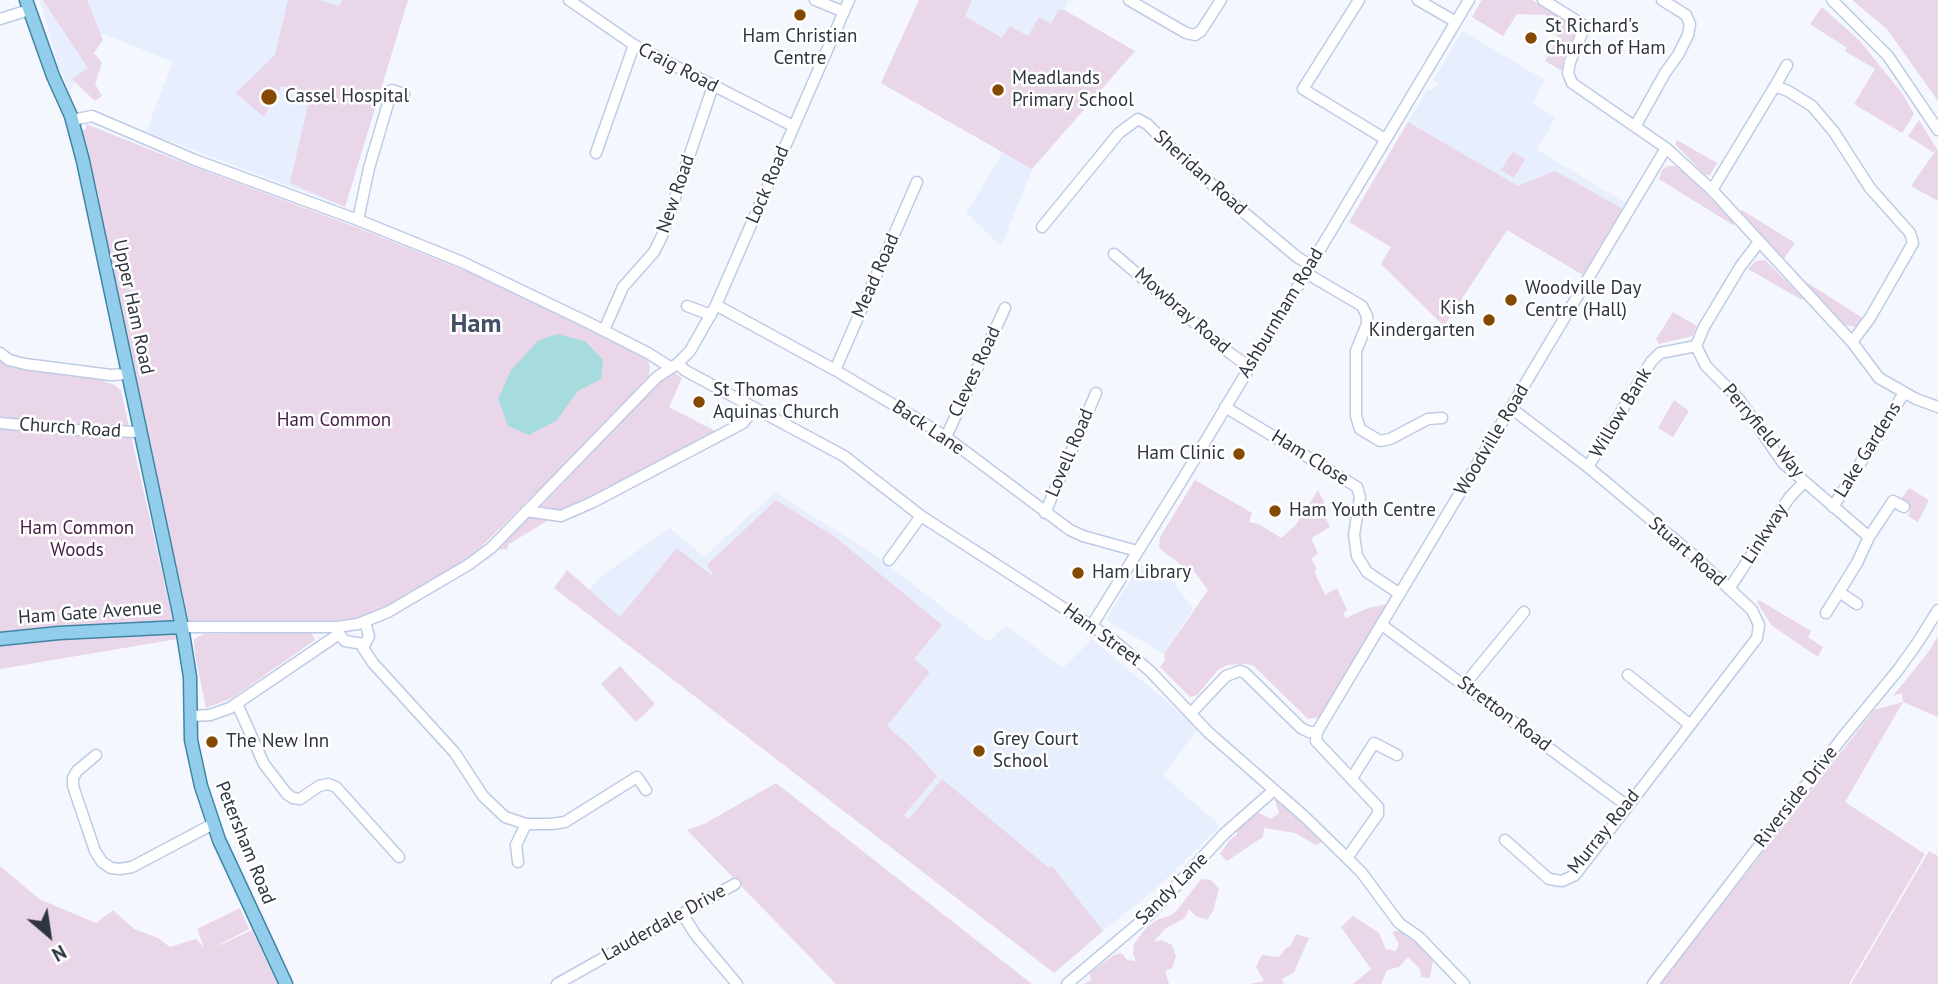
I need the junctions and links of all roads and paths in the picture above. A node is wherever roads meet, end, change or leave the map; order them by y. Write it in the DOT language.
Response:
graph roads {
  1 [pos="569,0"];
  2 [pos="815,0"];
  3 [pos="849,0"];
  4 [pos="1129,0"];
  5 [pos="1222,0"];
  6 [pos="1359,0"];
  7 [pos="1418,0"];
  8 [pos="1469,0"];
  9 [pos="1662,0"];
  10 [pos="1832,0"];
  11 [pos="1548,1"];
  12 [pos="27,5"];
  13 [pos="844,12"];
  14 [pos="0,19"];
  15 [pos="1456,22"];
  16 [pos="635,46"];
  17 [pos="1787,65"];
  18 [pos="713,86"];
  19 [pos="1775,86"];
  20 [pos="404,94"];
  21 [pos="72,120"];
  22 [pos="1636,125"];
  23 [pos="793,126"];
  24 [pos="1938,130"];
  25 [pos="1385,139"];
  26 [pos="1666,148"];
  27 [pos="596,153"];
  28 [pos="917,182"];
  29 [pos="1712,190"];
  30 [pos="358,220"];
  31 [pos="1042,227"];
  32 [pos="1759,242"];
  33 [pos="1114,254"];
  34 [pos="1308,269"];
  35 [pos="687,306"];
  36 [pos="1005,308"];
  37 [pos="713,310"];
  38 [pos="604,330"];
  39 [pos="1852,341"];
  40 [pos="1696,346"];
  41 [pos="0,353"];
  42 [pos="674,366"];
  43 [pos="1250,367"];
  44 [pos="835,370"];
  45 [pos="128,374"];
  46 [pos="1096,393"];
  47 [pos="1903,393"];
  48 [pos="1225,407"];
  49 [pos="1938,407"];
  50 [pos="1510,408"];
  51 [pos="754,409"];
  52 [pos="1442,418"];
  53 [pos="0,423"];
  54 [pos="140,432"];
  55 [pos="946,437"];
  56 [pos="1588,467"];
  57 [pos="1804,482"];
  58 [pos="1904,507"];
  59 [pos="1833,508"];
  60 [pos="526,511"];
  61 [pos="1045,513"];
  62 [pos="921,516"];
  63 [pos="1869,537"];
  64 [pos="1137,551"];
  65 [pos="890,560"];
  66 [pos="1729,589"];
  67 [pos="1839,592"];
  68 [pos="1400,594"];
  69 [pos="1857,604"];
  70 [pos="1938,610"];
  71 [pos="1524,611"];
  72 [pos="1826,613"];
  73 [pos="365,622"];
  74 [pos="1092,625"];
  75 [pos="1382,625"];
  76 [pos="183,627"];
  77 [pos="338,631"];
  78 [pos="0,639"];
  79 [pos="363,648"];
  80 [pos="1628,675"];
  81 [pos="1465,684"];
  82 [pos="237,704"];
  83 [pos="1191,713"];
  84 [pos="191,716"];
  85 [pos="1689,724"];
  86 [pos="1317,732"];
  87 [pos="96,755"];
  88 [pos="1397,755"];
  89 [pos="1352,778"];
  90 [pos="646,790"];
  91 [pos="1274,790"];
  92 [pos="1626,805"];
  93 [pos="213,824"];
  94 [pos="526,824"];
  95 [pos="1505,840"];
  96 [pos="399,857"];
  97 [pos="1347,858"];
  98 [pos="518,862"];
  99 [pos="735,884"];
  100 [pos="682,915"];
  101 [pos="286,984"];
  102 [pos="557,984"];
  103 [pos="737,984"];
  104 [pos="1067,984"];
  105 [pos="1464,984"];
  106 [pos="1653,984"];
  1 -- 16 [label="street, Craig Road"];
  2 -- 13 [label="street"];
  3 -- 13 [label="street, Lock Road"];
  4 -- 5 [label="street"];
  6 -- 25 [label="street"];
  7 -- 15 [label="street"];
  8 -- 15 [label="street, Ashburnham Road"];
  9 -- 22 [label="street"];
  10 -- 24 [label="street"];
  11 -- 22 [label="street"];
  12 -- 14 [label="street"];
  12 -- 21 [label="main road, Upper Ham Road"];
  13 -- 23 [label="street, Lock Road"];
  15 -- 25 [label="street, Ashburnham Road"];
  16 -- 18 [label="street, Craig Road"];
  16 -- 27 [label="street"];
  17 -- 19 [label="street"];
  18 -- 23 [label="street, Craig Road"];
  18 -- 38 [label="street, New Road"];
  19 -- 29 [label="street"];
  19 -- 39 [label="street"];
  20 -- 30 [label="street"];
  21 -- 30 [label="street"];
  21 -- 45 [label="main road, Upper Ham Road"];
  22 -- 26 [label="street"];
  23 -- 37 [label="street, Lock Road"];
  25 -- 34 [label="street, Ashburnham Road"];
  26 -- 29 [label="street"];
  26 -- 50 [label="street, Woodville Road"];
  28 -- 44 [label="street, Mead Road"];
  29 -- 32 [label="street"];
  30 -- 38 [label="street"];
  31 -- 34 [label="street, Sheridan Road"];
  32 -- 39 [label="street"];
  32 -- 40 [label="street"];
  33 -- 43 [label="street, Mowbray Road"];
  34 -- 43 [label="street, Ashburnham Road"];
  34 -- 52 [label="street"];
  35 -- 37 [label="street, Back Lane"];
  36 -- 55 [label="street, Cleves Road"];
  37 -- 42 [label="street, Lock Road"];
  37 -- 44 [label="street, Back Lane"];
  38 -- 42 [label="street"];
  39 -- 47 [label="street"];
  40 -- 56 [label="street, Willow Bank"];
  40 -- 57 [label="street, Perryfield Way"];
  41 -- 45 [label="street"];
  42 -- 51 [label="street, Ham Street"];
  42 -- 60 [label="street"];
  43 -- 48 [label="street, Ashburnham Road"];
  44 -- 55 [label="street, Back Lane"];
  45 -- 54 [label="main road, Upper Ham Road"];
  46 -- 61 [label="street, Lovell Road"];
  47 -- 49 [label="street"];
  47 -- 59 [label="street, Lake Gardens"];
  48 -- 64 [label="street, Ashburnham Road"];
  48 -- 68 [label="street, Ham Close"];
  50 -- 56 [label="street, Stuart Road"];
  50 -- 68 [label="street, Woodville Road"];
  51 -- 60 [label="street"];
  51 -- 62 [label="street, Ham Street"];
  53 -- 54 [label="street, Church Road"];
  54 -- 76 [label="main road, Upper Ham Road"];
  55 -- 61 [label="street, Back Lane"];
  56 -- 66 [label="street, Stuart Road"];
  57 -- 59 [label="street, Perryfield Way"];
  57 -- 66 [label="street, Linkway"];
  58 -- 63 [label="street"];
  59 -- 63 [label="street, Perryfield Way"];
  60 -- 73 [label="street"];
  61 -- 64 [label="street, Back Lane"];
  62 -- 65 [label="street"];
  62 -- 74 [label="street, Ham Street"];
  63 -- 67 [label="street"];
  64 -- 74 [label="street, Ashburnham Road"];
  66 -- 85 [label="street, Stuart Road"];
  67 -- 69 [label="street"];
  67 -- 72 [label="street"];
  68 -- 75 [label="street, Woodville Road"];
  70 -- 106 [label="street, Riverside Drive"];
  71 -- 81 [label="street"];
  73 -- 77 [label="street"];
  73 -- 79 [label="street"];
  74 -- 83 [label="street, Ham Street"];
  75 -- 81 [label="street, Stretton Road"];
  75 -- 86 [label="street, Woodville Road"];
  76 -- 77 [label="street"];
  76 -- 78 [label="main road, Ham Gate Avenue"];
  76 -- 84 [label="main road, Petersham Road"];
  77 -- 79 [label="street"];
  77 -- 82 [label="street"];
  79 -- 94 [label="street"];
  80 -- 85 [label="street"];
  81 -- 92 [label="street, Stretton Road"];
  82 -- 84 [label="street"];
  82 -- 96 [label="street"];
  83 -- 86 [label="street"];
  83 -- 91 [label="street, Ham Street"];
  84 -- 93 [label="main road, Petersham Road"];
  85 -- 92 [label="street, Murray Road"];
  86 -- 89 [label="street"];
  87 -- 93 [label="street"];
  88 -- 89 [label="street"];
  89 -- 97 [label="street"];
  90 -- 94 [label="street"];
  91 -- 97 [label="street, Ham Street"];
  91 -- 104 [label="street, Sandy Lane"];
  92 -- 95 [label="street, Murray Road"];
  93 -- 101 [label="main road, Petersham Road"];
  94 -- 98 [label="street"];
  97 -- 105 [label="street, Ham Street"];
  99 -- 100 [label="street, Lauderdale Drive"];
  100 -- 102 [label="street, Lauderdale Drive"];
  100 -- 103 [label="street"];
}
